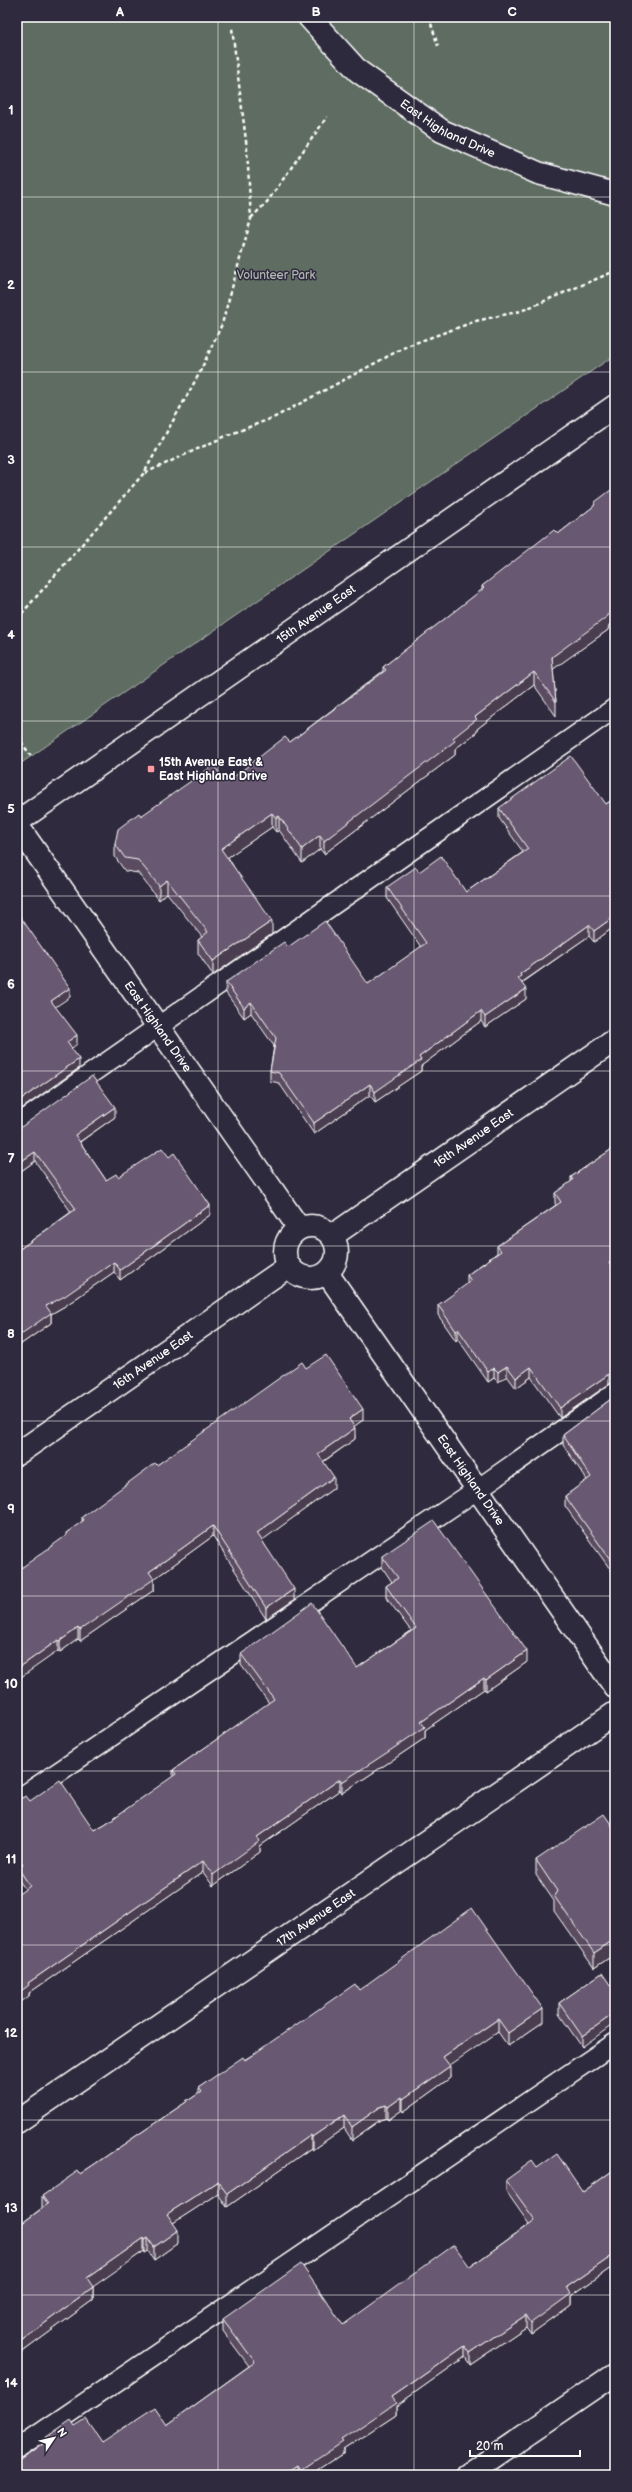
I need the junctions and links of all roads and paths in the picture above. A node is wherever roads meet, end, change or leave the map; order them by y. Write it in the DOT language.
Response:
graph roads {
  1 [pos="309,17"];
  2 [pos="429,17"];
  3 [pos="232,28"];
  4 [pos="438,46"];
  5 [pos="327,117"];
  6 [pos="615,194"];
  7 [pos="251,219"];
  8 [pos="615,271"];
  9 [pos="615,406"];
  10 [pos="144,473"];
  11 [pos="17,619"];
  12 [pos="17,623"];
  13 [pos="17,646"];
  14 [pos="615,708"];
  15 [pos="17,736"];
  16 [pos="31,756"];
  17 [pos="17,822"];
  18 [pos="17,825"];
  19 [pos="158,1028"];
  20 [pos="615,1040"];
  21 [pos="17,1124"];
  22 [pos="299,1228"];
  23 [pos="332,1236"];
  24 [pos="289,1266"];
  25 [pos="327,1273"];
  26 [pos="615,1392"];
  27 [pos="17,1454"];
  28 [pos="478,1489"];
  29 [pos="615,1686"];
  30 [pos="615,1713"];
  31 [pos="17,1800"];
  32 [pos="615,2043"];
  33 [pos="17,2122"];
  34 [pos="615,2374"];
  35 [pos="17,2449"];
  36 [pos="467,2475"];
  1 -- 6 [label="street, East Highland Drive"];
  2 -- 4 [label="path"];
  3 -- 7 [label="path"];
  5 -- 7 [label="path"];
  7 -- 10 [label="path"];
  8 -- 10 [label="path"];
  9 -- 17 [label="street, 15th Avenue East"];
  10 -- 11 [label="path"];
  12 -- 13 [label="path"];
  14 -- 19 [label="lane"];
  15 -- 16 [label="path"];
  18 -- 19 [label="street, East Highland Drive"];
  19 -- 21 [label="lane"];
  19 -- 22 [label="street, East Highland Drive"];
  20 -- 23 [label="street, 16th Avenue East"];
  22 -- 23 [label="street"];
  22 -- 24 [label="street"];
  23 -- 25 [label="street"];
  24 -- 25 [label="street"];
  24 -- 27 [label="street, 16th Avenue East"];
  25 -- 28 [label="street, East Highland Drive"];
  26 -- 28 [label="lane"];
  28 -- 29 [label="street, East Highland Drive"];
  28 -- 31 [label="lane"];
  30 -- 33 [label="street, 17th Avenue East"];
  32 -- 35 [label="lane"];
  34 -- 36 [label="street"];
}
